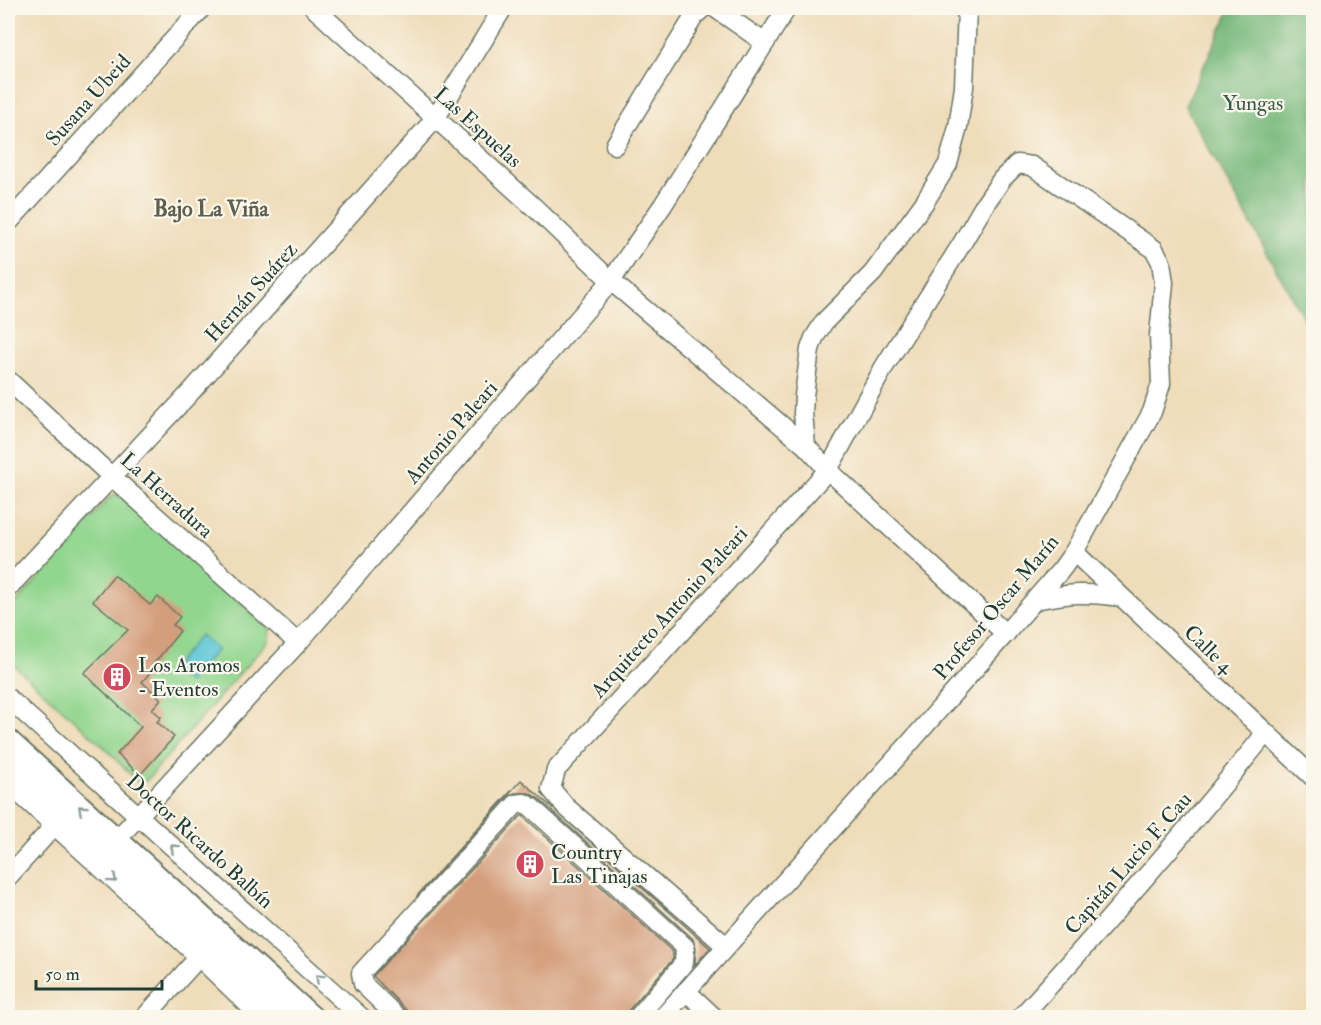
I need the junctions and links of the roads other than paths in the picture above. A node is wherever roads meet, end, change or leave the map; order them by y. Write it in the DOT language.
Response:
graph roads {
  1 [pos="202,8"];
  2 [pos="314,8"];
  3 [pos="503,8"];
  4 [pos="704,8"];
  5 [pos="715,8"];
  6 [pos="787,8"];
  7 [pos="967,8"];
  8 [pos="765,44"];
  9 [pos="435,119"];
  10 [pos="615,145"];
  11 [pos="1032,166"];
  12 [pos="8,223"];
  13 [pos="611,281"];
  14 [pos="8,380"];
  15 [pos="806,446"];
  16 [pos="828,470"];
  17 [pos="112,477"];
  18 [pos="1074,552"];
  19 [pos="8,588"];
  20 [pos="1121,597"];
  21 [pos="1035,600"];
  22 [pos="1006,634"];
  23 [pos="298,643"];
  24 [pos="8,698"];
  25 [pos="1265,734"];
  26 [pos="8,741"];
  27 [pos="8,764"];
  28 [pos="1314,778"];
  29 [pos="8,783"];
  30 [pos="138,816"];
  31 [pos="55,825"];
  32 [pos="111,846"];
  33 [pos="8,877"];
  34 [pos="209,945"];
  35 [pos="726,946"];
  36 [pos="686,991"];
  37 [pos="144,1017"];
  38 [pos="262,1017"];
  39 [pos="287,1017"];
  40 [pos="312,1017"];
  41 [pos="362,1017"];
  42 [pos="398,1017"];
  43 [pos="637,1017"];
  44 [pos="662,1017"];
  45 [pos="715,1017"];
  46 [pos="1020,1017"];
  1 -- 12 [label="street, Susana Ubeid"];
  2 -- 9 [label="street, Las Espuelas"];
  3 -- 9 [label="street, Hernán Suárez"];
  4 -- 10 [label="street"];
  5 -- 8 [label="street"];
  6 -- 8 [label="street, Antonio Paleari"];
  7 -- 15 [label="street"];
  8 -- 13 [label="street, Antonio Paleari"];
  9 -- 13 [label="street, Las Espuelas"];
  9 -- 17 [label="street, Hernán Suárez"];
  11 -- 16 [label="street, Arquitecto Antonio Paleari"];
  11 -- 18 [label="street, Profesor Oscar Marín"];
  13 -- 15 [label="street, Las Espuelas"];
  13 -- 23 [label="street, Antonio Paleari"];
  14 -- 17 [label="street, La Herradura"];
  15 -- 16 [label="street, Las Espuelas"];
  16 -- 22 [label="street, Las Espuelas"];
  16 -- 35 [label="street, Arquitecto Antonio Paleari"];
  17 -- 19 [label="street, Hernán Suárez"];
  17 -- 23 [label="street, La Herradura"];
  18 -- 20 [label="street, Calle 4"];
  18 -- 21 [label="street, Profesor Oscar Marín"];
  20 -- 21 [label="street"];
  20 -- 25 [label="street, Calle 4"];
  21 -- 22 [label="street, Profesor Oscar Marín"];
  22 -- 35 [label="street, Profesor Oscar Marín"];
  23 -- 30 [label="street, Antonio Paleari"];
  24 -- 30 [label="street, Doctor Ricardo Balbín"];
  25 -- 28 [label="street, Calle 4"];
  25 -- 46 [label="street, Capitán Lucio F. Cau"];
  32 -- 26 [label="main road, one-way"];
  27 -- 32 [label="main road"];
  29 -- 31 [label="street"];
  30 -- 32 [label="street, Antonio Paleari"];
  41 -- 30 [label="street, Doctor Ricardo Balbín, one-way"];
  31 -- 33 [label="street"];
  31 -- 34 [label="street, one-way"];
  32 -- 34 [label="main road"];
  34 -- 37 [label="street"];
  34 -- 38 [label="street"];
  34 -- 39 [label="main road"];
  34 -- 40 [label="main road"];
  35 -- 36 [label="street, Profesor Oscar Marín"];
  36 -- 44 [label="street, Profesor Oscar Marín"];
  36 -- 45 [label="street"];
  42 -- 43 [label="street"];
}
